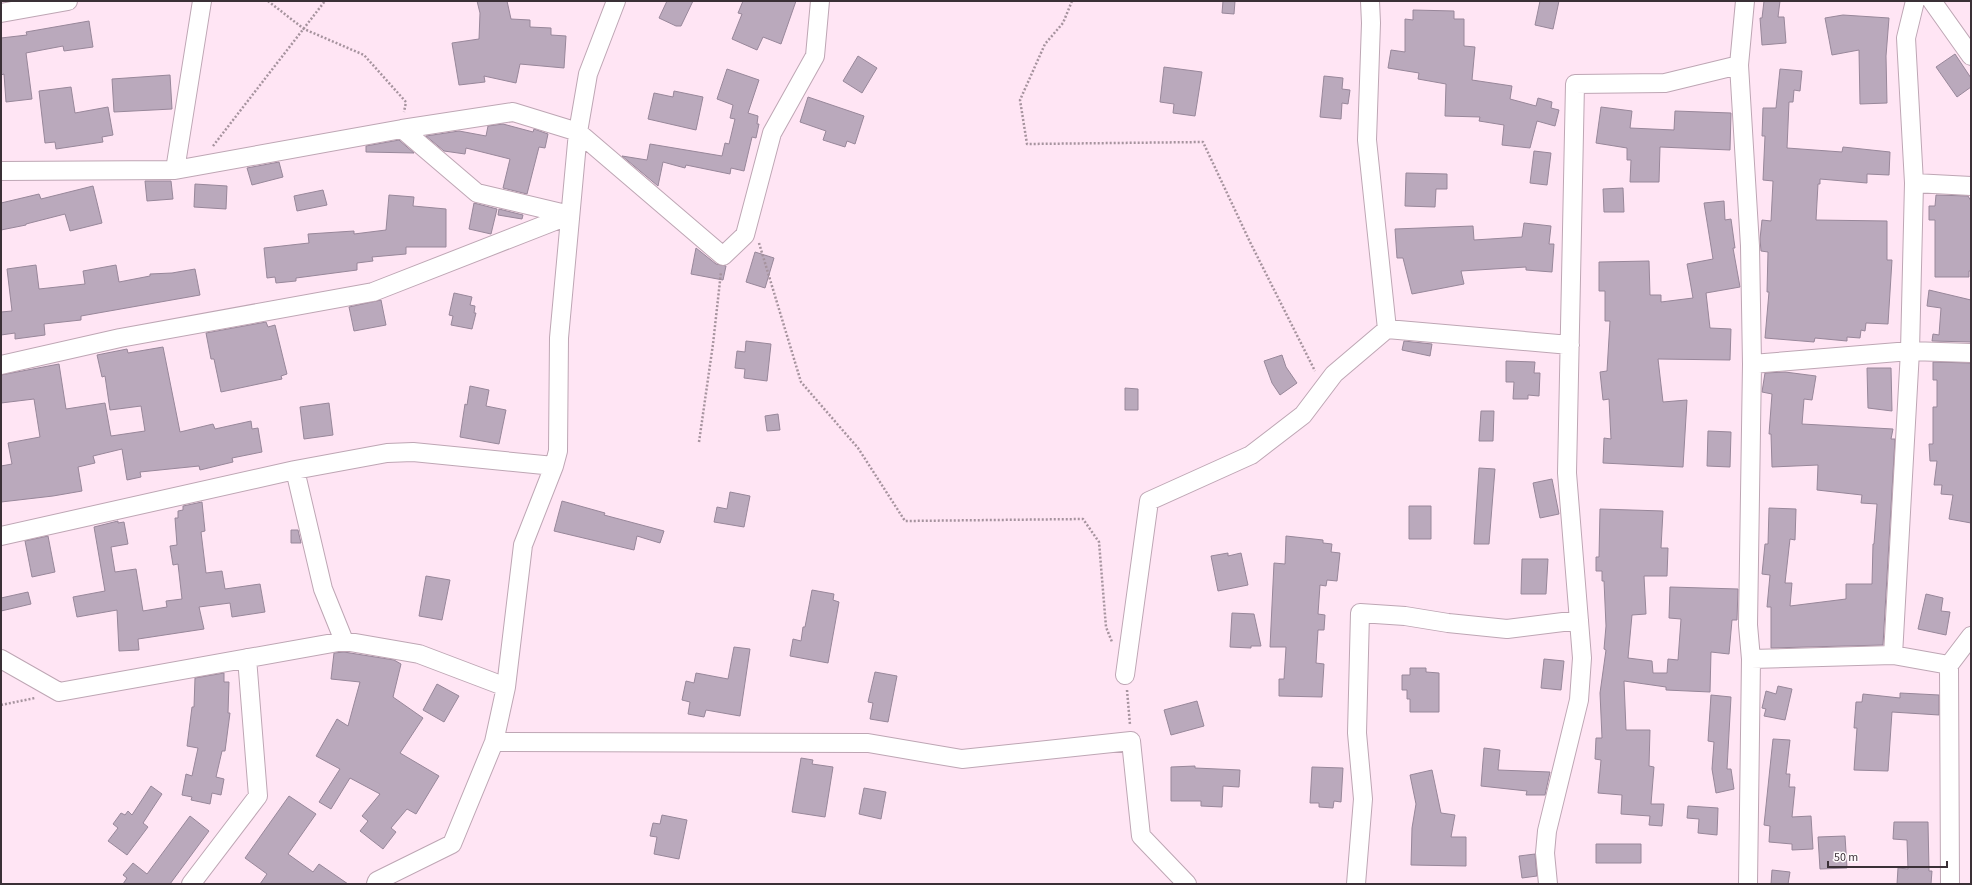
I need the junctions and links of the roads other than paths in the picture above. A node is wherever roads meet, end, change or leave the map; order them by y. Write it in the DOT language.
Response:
graph roads {
  1 [pos="68,1"];
  2 [pos="202,1"];
  3 [pos="616,1"];
  4 [pos="820,1"];
  5 [pos="1370,1"];
  6 [pos="1745,1"];
  7 [pos="1915,1"];
  8 [pos="1932,1"];
  9 [pos="1,13"];
  10 [pos="1971,56"];
  11 [pos="1739,65"];
  12 [pos="402,129"];
  13 [pos="578,132"];
  14 [pos="175,170"];
  15 [pos="1,171"];
  16 [pos="1914,183"];
  17 [pos="1971,186"];
  18 [pos="570,215"];
  19 [pos="1387,329"];
  20 [pos="1570,345"];
  21 [pos="1910,351"];
  22 [pos="1971,353"];
  23 [pos="1752,364"];
  24 [pos="1,365"];
  25 [pos="554,466"];
  26 [pos="295,470"];
  27 [pos="1,536"];
  28 [pos="1579,620"];
  29 [pos="1971,636"];
  30 [pos="344,641"];
  31 [pos="1893,655"];
  32 [pos="247,658"];
  33 [pos="1,659"];
  34 [pos="1751,659"];
  35 [pos="1949,665"];
  36 [pos="1125,675"];
  37 [pos="506,687"];
  38 [pos="494,742"];
  39 [pos="191,884"];
  40 [pos="376,884"];
  41 [pos="1187,884"];
  42 [pos="1356,884"];
  43 [pos="1548,884"];
  44 [pos="1748,884"];
  45 [pos="1950,884"];
  1 -- 9 [label="street"];
  2 -- 14 [label="street"];
  3 -- 13 [label="street"];
  4 -- 13 [label="street"];
  5 -- 19 [label="street"];
  6 -- 11 [label="street"];
  7 -- 16 [label="street"];
  8 -- 10 [label="street"];
  11 -- 20 [label="street"];
  11 -- 23 [label="street"];
  12 -- 13 [label="street"];
  12 -- 14 [label="street"];
  12 -- 18 [label="street"];
  13 -- 18 [label="street"];
  14 -- 15 [label="street"];
  16 -- 17 [label="street"];
  16 -- 21 [label="street"];
  18 -- 24 [label="street"];
  18 -- 25 [label="street"];
  19 -- 20 [label="street"];
  19 -- 36 [label="street"];
  20 -- 28 [label="street"];
  21 -- 22 [label="street"];
  21 -- 23 [label="street"];
  21 -- 31 [label="street"];
  23 -- 34 [label="street"];
  25 -- 26 [label="street"];
  25 -- 37 [label="street"];
  26 -- 27 [label="street"];
  26 -- 30 [label="street"];
  28 -- 42 [label="street"];
  28 -- 43 [label="street"];
  29 -- 35 [label="street"];
  30 -- 32 [label="street"];
  30 -- 37 [label="street"];
  31 -- 34 [label="street"];
  31 -- 35 [label="street"];
  32 -- 33 [label="street"];
  32 -- 39 [label="street"];
  34 -- 44 [label="street"];
  35 -- 45 [label="street"];
  37 -- 38 [label="street"];
  38 -- 40 [label="street"];
  38 -- 41 [label="street"];
}
